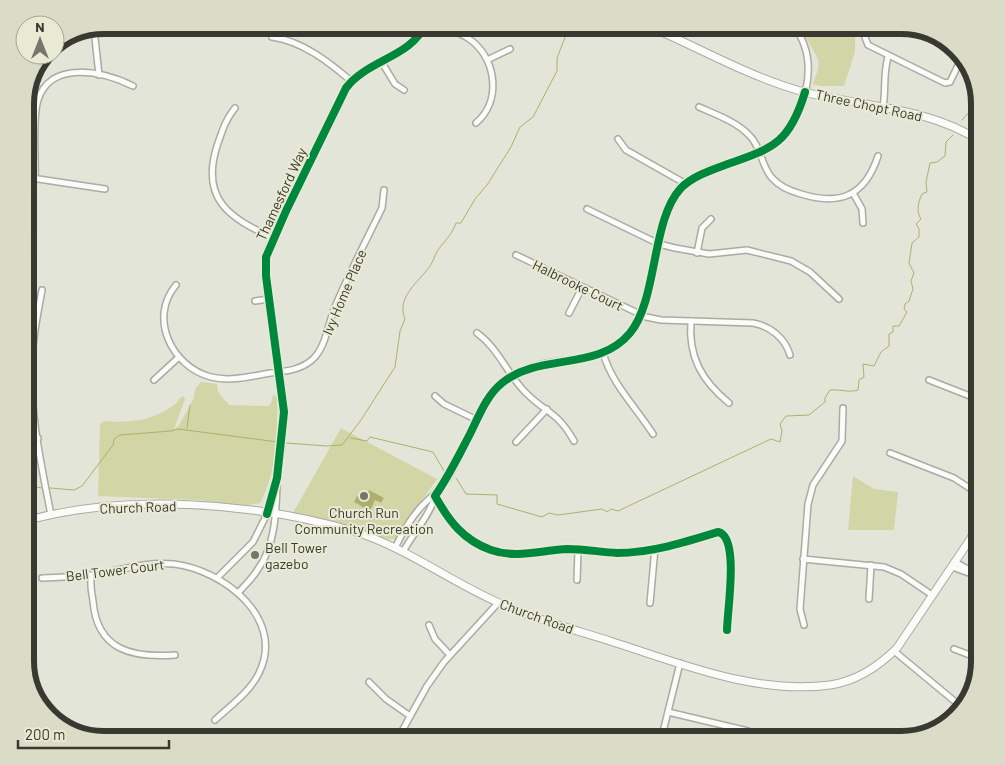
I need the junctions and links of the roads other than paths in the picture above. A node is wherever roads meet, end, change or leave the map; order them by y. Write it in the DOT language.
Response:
graph roads {
  1 [pos="95,34"];
  2 [pos="420,34"];
  3 [pos="457,34"];
  4 [pos="667,34"];
  5 [pos="799,34"];
  6 [pos="866,34"];
  7 [pos="272,37"];
  8 [pos="510,49"];
  9 [pos="888,57"];
  10 [pos="487,60"];
  11 [pos="381,61"];
  12 [pos="958,63"];
  13 [pos="99,75"];
  14 [pos="351,81"];
  15 [pos="133,86"];
  16 [pos="404,90"];
  17 [pos="805,92"];
  18 [pos="699,106"];
  19 [pos="235,108"];
  20 [pos="883,108"];
  21 [pos="476,122"];
  22 [pos="971,137"];
  23 [pos="618,139"];
  24 [pos="759,154"];
  25 [pos="878,156"];
  26 [pos="36,178"];
  27 [pos="686,184"];
  28 [pos="106,189"];
  29 [pos="384,190"];
  30 [pos="853,193"];
  31 [pos="587,209"];
  32 [pos="711,219"];
  33 [pos="863,223"];
  34 [pos="273,238"];
  35 [pos="659,244"];
  36 [pos="697,253"];
  37 [pos="516,256"];
  38 [pos="176,285"];
  39 [pos="582,288"];
  40 [pos="42,290"];
  41 [pos="269,299"];
  42 [pos="839,299"];
  43 [pos="255,301"];
  44 [pos="569,313"];
  45 [pos="639,314"];
  46 [pos="691,321"];
  47 [pos="477,333"];
  48 [pos="34,341"];
  49 [pos="603,353"];
  50 [pos="790,355"];
  51 [pos="179,357"];
  52 [pos="280,372"];
  53 [pos="513,376"];
  54 [pos="154,380"];
  55 [pos="929,380"];
  56 [pos="435,396"];
  57 [pos="971,396"];
  58 [pos="730,403"];
  59 [pos="34,408"];
  60 [pos="843,408"];
  61 [pos="547,409"];
  62 [pos="477,420"];
  63 [pos="653,434"];
  64 [pos="34,438"];
  65 [pos="38,438"];
  66 [pos="574,441"];
  67 [pos="516,442"];
  68 [pos="890,453"];
  69 [pos="277,478"];
  70 [pos="971,489"];
  71 [pos="435,496"];
  72 [pos="267,514"];
  73 [pos="51,515"];
  74 [pos="276,515"];
  75 [pos="34,519"];
  76 [pos="971,534"];
  77 [pos="395,548"];
  78 [pos="655,548"];
  79 [pos="578,550"];
  80 [pos="404,552"];
  81 [pos="804,559"];
  82 [pos="953,564"];
  83 [pos="871,565"];
  84 [pos="971,573"];
  85 [pos="92,575"];
  86 [pos="42,578"];
  87 [pos="217,578"];
  88 [pos="577,580"];
  89 [pos="238,594"];
  90 [pos="932,595"];
  91 [pos="869,599"];
  92 [pos="498,603"];
  93 [pos="650,603"];
  94 [pos="429,625"];
  95 [pos="804,625"];
  96 [pos="726,630"];
  97 [pos="954,649"];
  98 [pos="894,651"];
  99 [pos="175,655"];
  100 [pos="450,655"];
  101 [pos="971,656"];
  102 [pos="680,663"];
  103 [pos="369,682"];
  104 [pos="957,703"];
  105 [pos="668,712"];
  106 [pos="410,716"];
  107 [pos="215,720"];
  108 [pos="402,731"];
  109 [pos="663,731"];
  110 [pos="748,731"];
  1 -- 13 [label="street"];
  2 -- 11 [label="street, Thamesford Way"];
  3 -- 10 [label="street"];
  4 -- 17 [label="main road, Three Chopt Road"];
  5 -- 17 [label="street"];
  6 -- 9 [label="street"];
  7 -- 14 [label="street"];
  8 -- 10 [label="street"];
  9 -- 12 [label="street"];
  9 -- 20 [label="street"];
  10 -- 21 [label="street"];
  11 -- 14 [label="street, Thamesford Way"];
  11 -- 16 [label="street"];
  13 -- 15 [label="street"];
  13 -- 26 [label="street"];
  14 -- 34 [label="street, Thamesford Way"];
  17 -- 20 [label="main road, Three Chopt Road"];
  17 -- 24 [label="street"];
  18 -- 24 [label="street"];
  19 -- 34 [label="street"];
  20 -- 22 [label="main road, Three Chopt Road"];
  23 -- 27 [label="street"];
  24 -- 27 [label="street"];
  24 -- 30 [label="street"];
  25 -- 30 [label="street"];
  26 -- 28 [label="street"];
  27 -- 35 [label="street"];
  29 -- 52 [label="street, Ivy Home Place"];
  30 -- 33 [label="street"];
  31 -- 35 [label="street"];
  32 -- 36 [label="street"];
  34 -- 41 [label="street, Thamesford Way"];
  35 -- 36 [label="street"];
  35 -- 45 [label="street"];
  36 -- 42 [label="street"];
  37 -- 39 [label="street, Halbrooke Court"];
  38 -- 51 [label="street"];
  39 -- 44 [label="street"];
  39 -- 45 [label="street, Halbrooke Court"];
  40 -- 48 [label="street"];
  41 -- 43 [label="street"];
  41 -- 52 [label="street, Thamesford Way"];
  45 -- 46 [label="street, Halbrooke Court"];
  45 -- 49 [label="street"];
  46 -- 50 [label="street, Halbrooke Court"];
  46 -- 58 [label="street"];
  47 -- 53 [label="street"];
  49 -- 53 [label="street"];
  49 -- 63 [label="street"];
  51 -- 52 [label="street, Ivy Home Place"];
  51 -- 54 [label="street"];
  52 -- 69 [label="street, Thamesford Way"];
  53 -- 61 [label="street"];
  53 -- 62 [label="street"];
  55 -- 57 [label="street"];
  56 -- 62 [label="street"];
  59 -- 65 [label="street"];
  60 -- 81 [label="street"];
  61 -- 66 [label="street"];
  61 -- 67 [label="street"];
  62 -- 71 [label="street"];
  64 -- 65 [label="street"];
  65 -- 73 [label="street"];
  68 -- 70 [label="street"];
  69 -- 72 [label="street, Thamesford Way"];
  69 -- 74 [label="street, Thamesford Way"];
  71 -- 77 [label="street"];
  71 -- 79 [label="street"];
  71 -- 80 [label="street"];
  72 -- 73 [label="main road, Church Road"];
  72 -- 74 [label="main road, Church Road"];
  72 -- 87 [label="street, Thamesford Way"];
  73 -- 75 [label="main road, Church Road"];
  74 -- 77 [label="main road, Church Road"];
  74 -- 89 [label="street, Thamesford Way"];
  76 -- 82 [label="main road, Church Road"];
  77 -- 80 [label="main road, Church Road"];
  78 -- 79 [label="street"];
  78 -- 93 [label="street"];
  78 -- 96 [label="street"];
  79 -- 88 [label="street"];
  80 -- 92 [label="main road, Church Road"];
  81 -- 83 [label="street"];
  81 -- 95 [label="street"];
  82 -- 84 [label="street"];
  82 -- 90 [label="main road, Church Road"];
  83 -- 90 [label="street"];
  83 -- 91 [label="street"];
  85 -- 86 [label="street, Bell Tower Court"];
  85 -- 87 [label="street, Bell Tower Court"];
  85 -- 99 [label="street"];
  87 -- 89 [label="street, Bell Tower Court"];
  89 -- 107 [label="street, Bell Tower Court"];
  90 -- 98 [label="main road, Church Road"];
  92 -- 100 [label="street"];
  92 -- 102 [label="main road, Church Road"];
  94 -- 100 [label="street"];
  97 -- 101 [label="street"];
  98 -- 102 [label="main road, Church Road"];
  98 -- 104 [label="street"];
  100 -- 106 [label="street"];
  102 -- 105 [label="street"];
  103 -- 106 [label="street"];
  105 -- 109 [label="street"];
  105 -- 110 [label="street"];
  106 -- 108 [label="street"];
}
